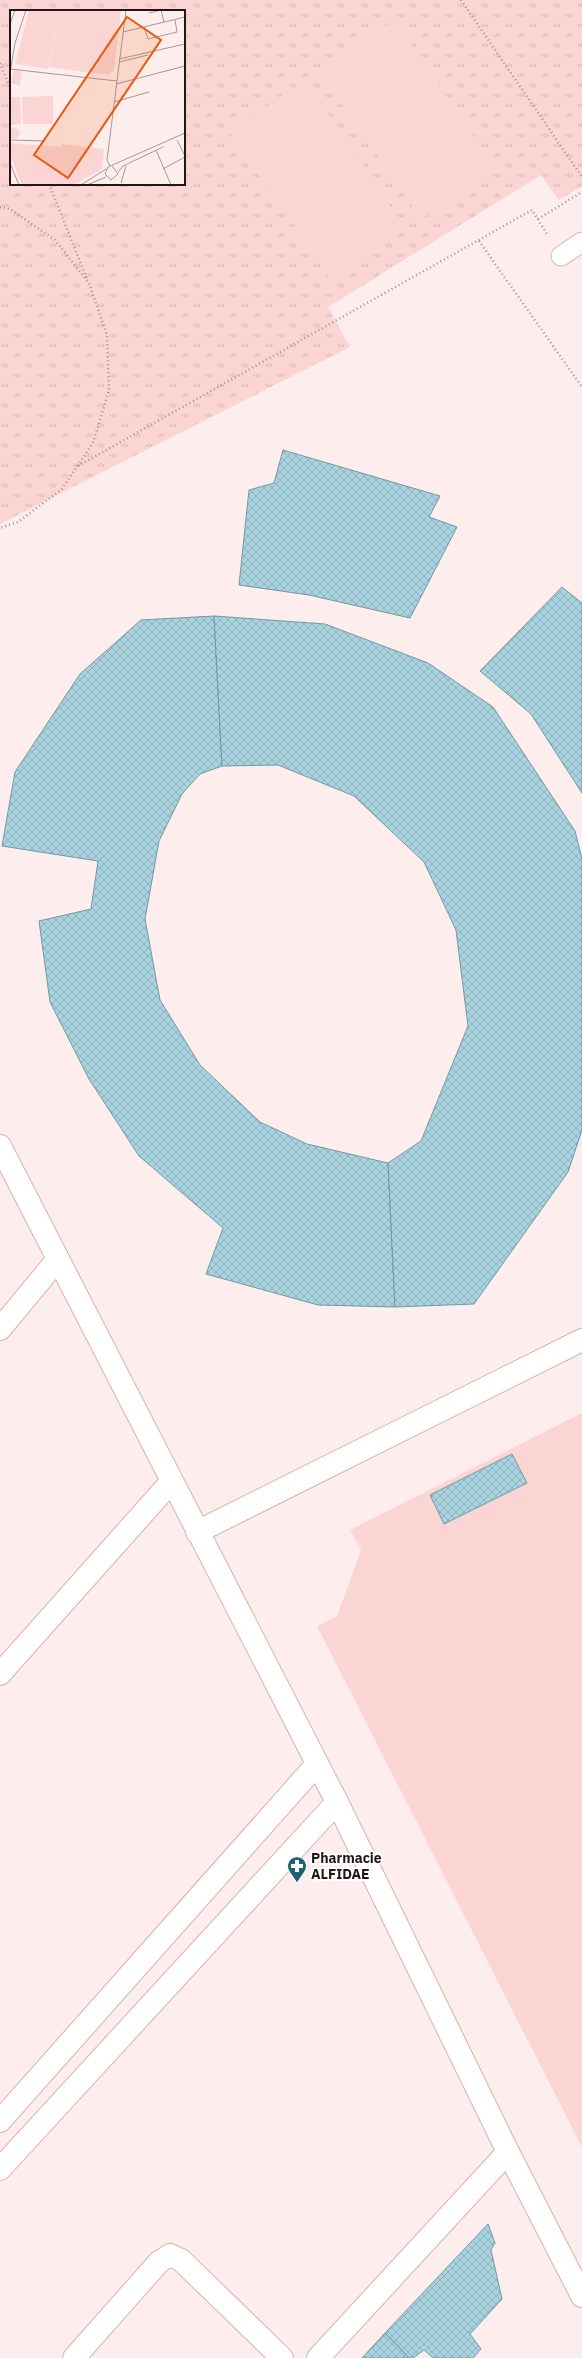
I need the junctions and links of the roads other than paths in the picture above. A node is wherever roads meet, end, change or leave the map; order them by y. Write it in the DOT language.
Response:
graph roads {
  1 [pos="582,242"];
  2 [pos="561,256"];
  3 [pos="0,1146"];
  4 [pos="58,1259"];
  5 [pos="0,1329"];
  6 [pos="582,1340"];
  7 [pos="171,1482"];
  8 [pos="197,1532"];
  9 [pos="0,1674"];
  10 [pos="317,1764"];
  11 [pos="337,1802"];
  12 [pos="0,2121"];
  13 [pos="508,2152"];
  14 [pos="0,2169"];
  15 [pos="582,2296"];
  16 [pos="74,2358"];
  17 [pos="282,2358"];
  18 [pos="318,2358"];
  1 -- 2 [label="lane"];
  3 -- 4 [label="street"];
  4 -- 5 [label="street"];
  4 -- 7 [label="street"];
  6 -- 8 [label="street"];
  7 -- 8 [label="street"];
  7 -- 9 [label="street"];
  8 -- 10 [label="street"];
  10 -- 11 [label="street"];
  10 -- 12 [label="street"];
  11 -- 13 [label="street"];
  11 -- 14 [label="street"];
  13 -- 15 [label="street"];
  13 -- 18 [label="street"];
  16 -- 17 [label="street"];
}
